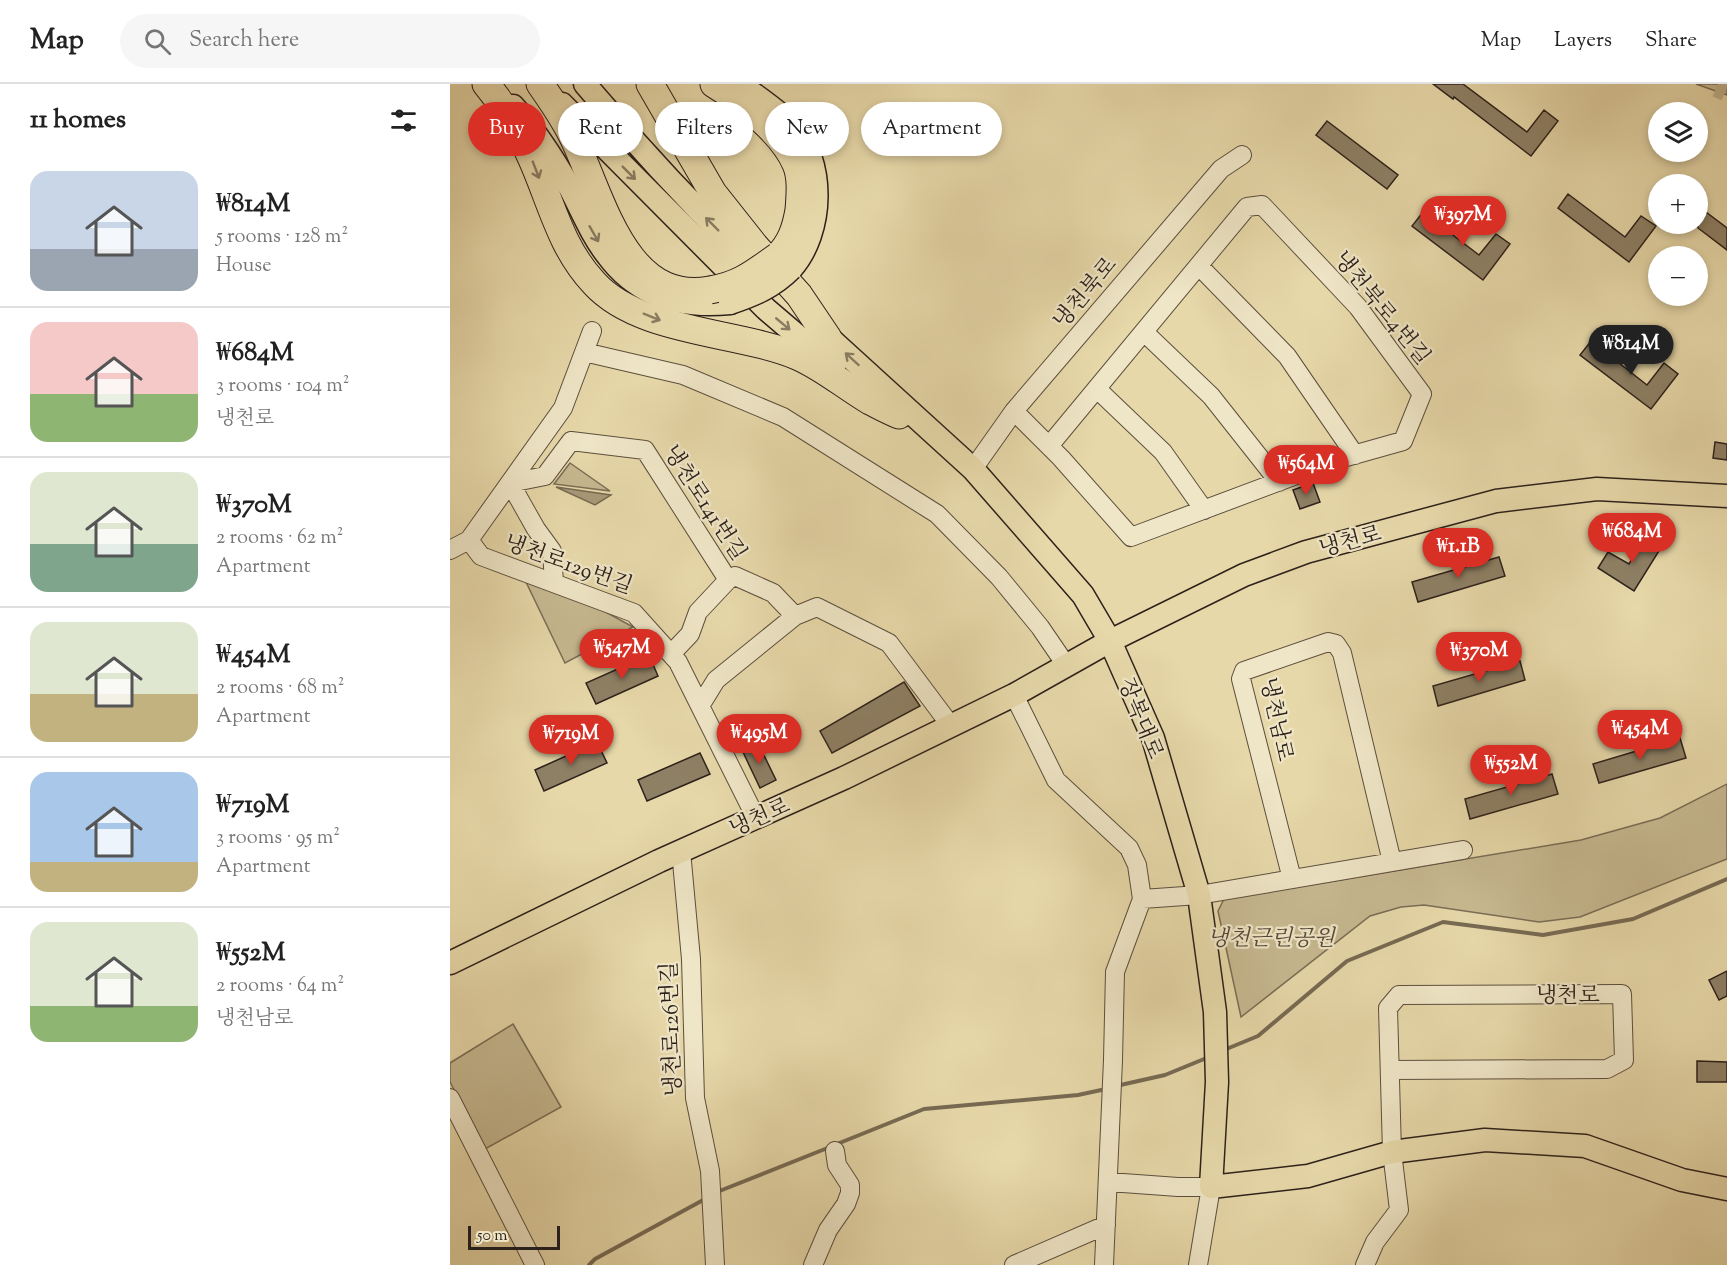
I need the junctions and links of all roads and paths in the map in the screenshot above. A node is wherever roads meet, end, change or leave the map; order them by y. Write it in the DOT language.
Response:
graph roads {
  1 [pos="488,84"];
  2 [pos="540,84"];
  3 [pos="546,84"];
  4 [pos="585,84"];
  5 [pos="650,84"];
  6 [pos="714,84"];
  7 [pos="740,84"];
  8 [pos="1242,155"];
  9 [pos="785,263"];
  10 [pos="1198,266"];
  11 [pos="720,296"];
  12 [pos="592,331"];
  13 [pos="1144,332"];
  14 [pos="828,338"];
  15 [pos="584,352"];
  16 [pos="1097,388"];
  17 [pos="1014,411"];
  18 [pos="899,415"];
  19 [pos="552,424"];
  20 [pos="571,441"];
  21 [pos="1049,446"];
  22 [pos="1355,454"];
  23 [pos="973,469"];
  24 [pos="1279,482"];
  25 [pos="510,483"];
  26 [pos="1727,496"];
  27 [pos="1204,510"];
  28 [pos="470,540"];
  29 [pos="450,550"];
  30 [pos="732,578"];
  31 [pos="554,583"];
  32 [pos="795,616"];
  33 [pos="1110,641"];
  34 [pos="671,654"];
  35 [pos="1066,665"];
  36 [pos="1014,695"];
  37 [pos="700,706"];
  38 [pos="951,726"];
  39 [pos="756,818"];
  40 [pos="1463,850"];
  41 [pos="681,852"];
  42 [pos="1392,862"];
  43 [pos="1292,879"];
  44 [pos="1199,895"];
  45 [pos="1142,899"];
  46 [pos="450,963"];
  47 [pos="1390,1070"];
  48 [pos="450,1098"];
  49 [pos="835,1151"];
  50 [pos="1392,1152"];
  51 [pos="1109,1182"];
  52 [pos="1211,1187"];
  53 [pos="1727,1189"];
  54 [pos="1106,1225"];
  55 [pos="535,1265"];
  56 [pos="715,1265"];
  57 [pos="813,1265"];
  58 [pos="1014,1265"];
  59 [pos="1104,1265"];
  60 [pos="1198,1265"];
  61 [pos="1365,1265"];
  1 -- 11 [label="main road, one-way"];
  1 -- 18 [label="highway, one-way"];
  2 -- 11 [label="highway"];
  3 -- 18 [label="main road, one-way"];
  14 -- 4 [label="main road, one-way"];
  5 -- 14 [label="highway"];
  6 -- 9 [label="highway"];
  7 -- 9 [label="main road"];
  8 -- 17 [label="street, 냉천북로"];
  9 -- 11 [label="highway, bridge"];
  10 -- 13 [label="street"];
  10 -- 22 [label="street"];
  10 -- 22 [label="street, 냉천북로4번길"];
  12 -- 15 [label="street, 냉천로129번길"];
  13 -- 16 [label="street"];
  13 -- 24 [label="street"];
  23 -- 14 [label="main road, one-way"];
  15 -- 19 [label="street, 냉천로129번길"];
  15 -- 35 [label="street"];
  16 -- 21 [label="street"];
  16 -- 27 [label="street"];
  17 -- 21 [label="street, 냉천북로4번길"];
  17 -- 23 [label="street, 냉천북로"];
  18 -- 23 [label="main road"];
  19 -- 20 [label="street"];
  19 -- 25 [label="street, 냉천로129번길"];
  20 -- 25 [label="street"];
  20 -- 30 [label="street, 냉천로141번길"];
  21 -- 27 [label="street, 냉천북로4번길"];
  22 -- 24 [label="street, 냉천북로4번길"];
  23 -- 33 [label="main road, 장복대로"];
  24 -- 27 [label="street, 냉천북로4번길"];
  25 -- 28 [label="street, 냉천로129번길"];
  25 -- 31 [label="street"];
  26 -- 33 [label="main road, 냉천로"];
  28 -- 29 [label="street"];
  28 -- 31 [label="street, 냉천로129번길"];
  30 -- 32 [label="street, 냉천로141번길"];
  30 -- 34 [label="street"];
  31 -- 34 [label="street, 냉천로129번길"];
  32 -- 37 [label="street"];
  32 -- 38 [label="street"];
  33 -- 35 [label="main road, 냉천로"];
  33 -- 44 [label="main road, 장복대로"];
  34 -- 37 [label="street, 냉천로129번길"];
  35 -- 36 [label="main road, 냉천로"];
  36 -- 38 [label="main road, 냉천로"];
  36 -- 45 [label="street"];
  37 -- 39 [label="street, 냉천로129번길"];
  38 -- 39 [label="main road, 냉천로"];
  39 -- 41 [label="main road, 냉천로"];
  40 -- 42 [label="street"];
  41 -- 46 [label="main road, 냉천로"];
  41 -- 56 [label="street, 냉천로126번길"];
  42 -- 43 [label="street"];
  42 -- 43 [label="street, 냉천남로"];
  43 -- 44 [label="street"];
  44 -- 45 [label="street"];
  44 -- 52 [label="main road, 장복대로"];
  45 -- 51 [label="street"];
  47 -- 47 [label="street, 냉천로"];
  47 -- 50 [label="street, 냉천로"];
  48 -- 55 [label="street"];
  49 -- 57 [label="street"];
  50 -- 52 [label="main road"];
  50 -- 53 [label="main road"];
  50 -- 61 [label="street, 냉천로"];
  51 -- 52 [label="street"];
  51 -- 54 [label="street"];
  52 -- 60 [label="street"];
  54 -- 58 [label="street"];
  54 -- 59 [label="street"];
}
